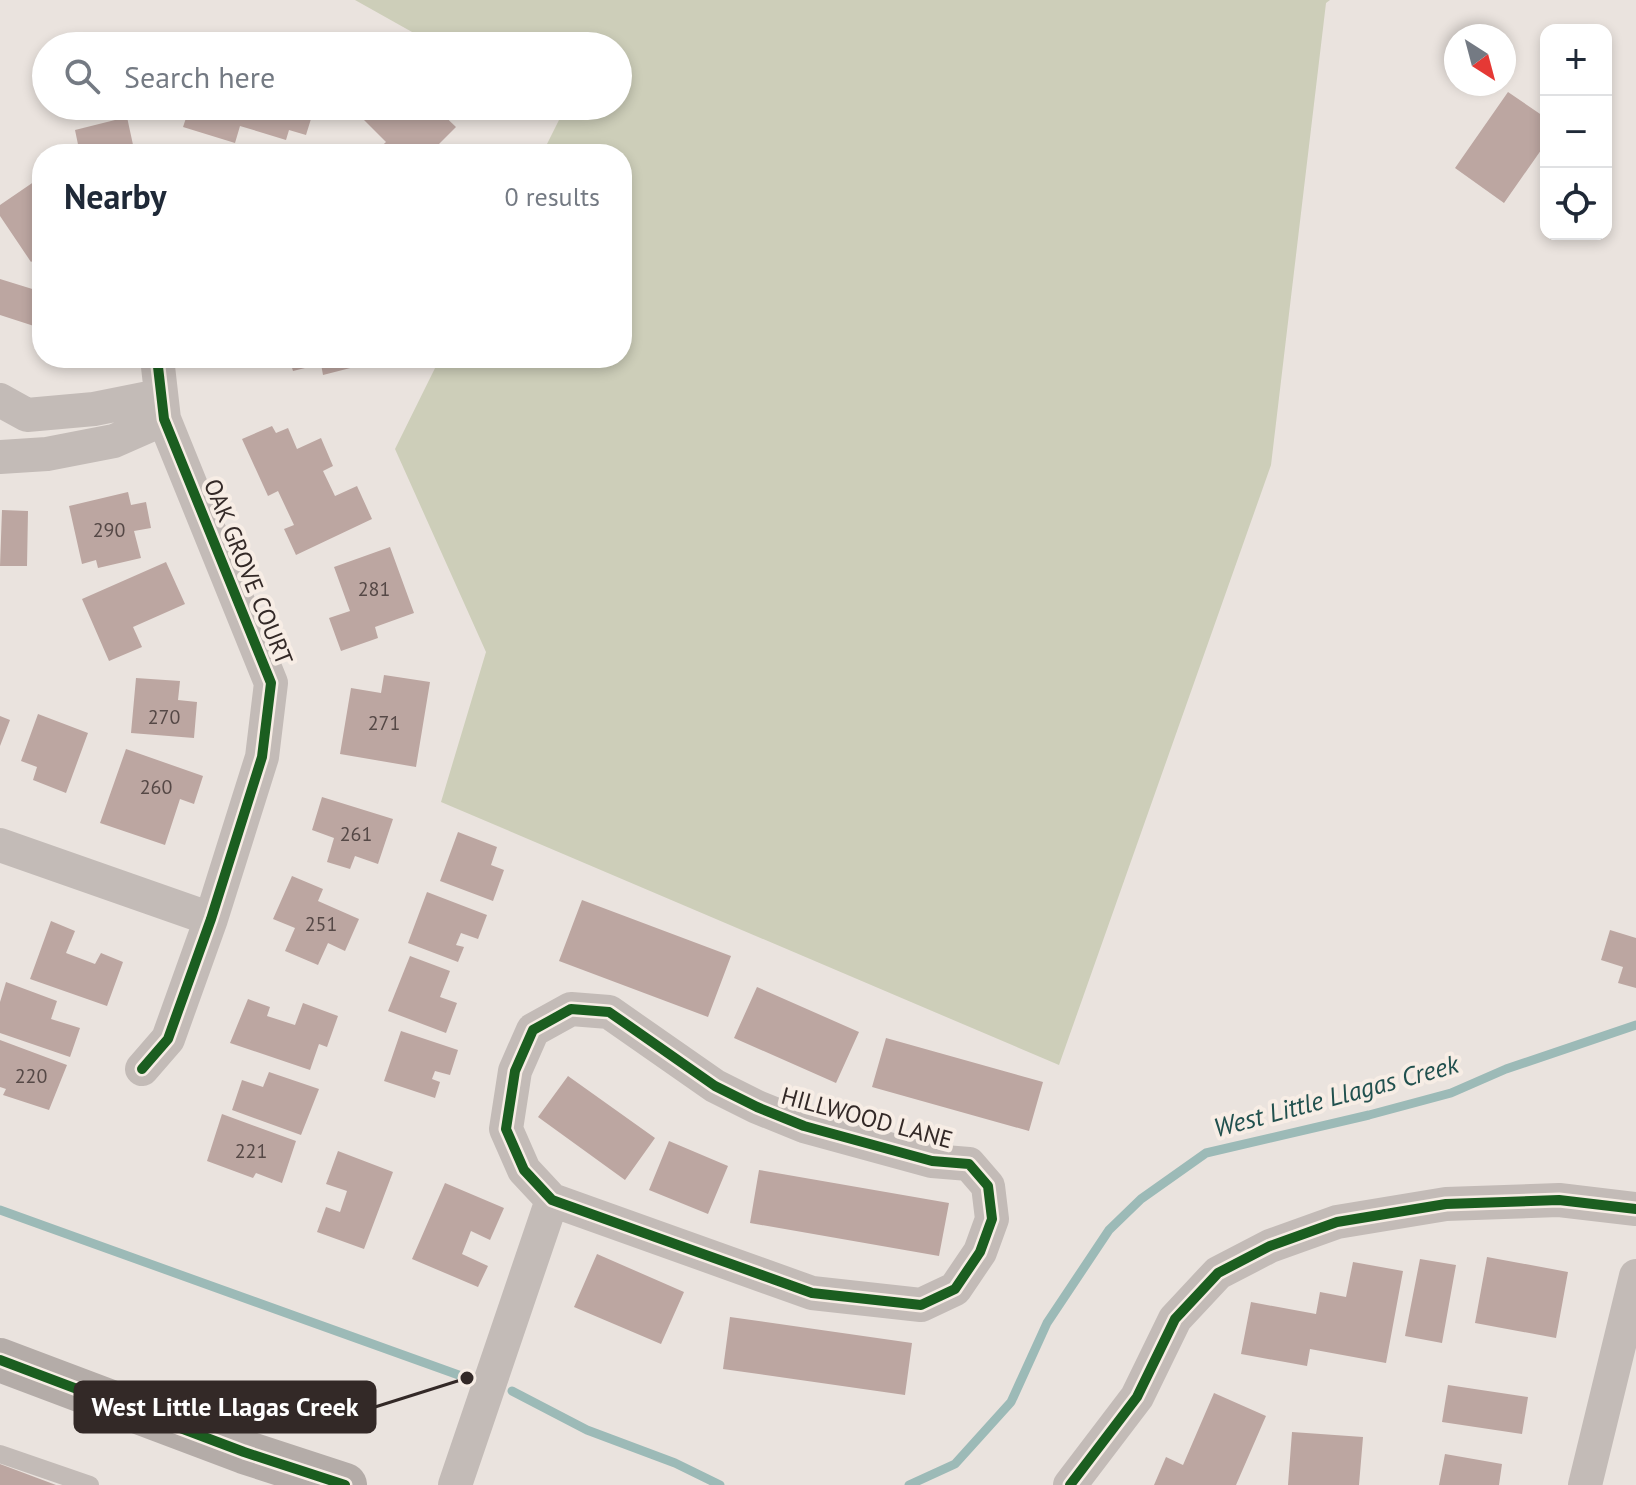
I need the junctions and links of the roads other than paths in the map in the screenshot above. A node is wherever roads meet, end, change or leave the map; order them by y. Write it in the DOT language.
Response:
graph roads {
  1 [pos="158,368"];
  2 [pos="0,400"];
  3 [pos="162,407"];
  4 [pos="0,457"];
  5 [pos="0,845"];
  6 [pos="211,919"];
  7 [pos="142,1069"];
  8 [pos="552,1200"];
  9 [pos="1636,1209"];
  10 [pos="1636,1276"];
  11 [pos="0,1360"];
  12 [pos="0,1454"];
  13 [pos="90,1485"];
  14 [pos="345,1485"];
  15 [pos="455,1485"];
  16 [pos="1070,1485"];
  17 [pos="1585,1485"];
  1 -- 3 [label="street, OAK GROVE COURT"];
  2 -- 3 [label="street"];
  3 -- 4 [label="street"];
  3 -- 6 [label="street, OAK GROVE COURT"];
  5 -- 6 [label="street"];
  6 -- 7 [label="street, OAK GROVE COURT"];
  8 -- 8 [label="street, HILLWOOD LANE"];
  8 -- 15 [label="street"];
  9 -- 16 [label="street"];
  10 -- 17 [label="street"];
  11 -- 14 [label="main road"];
  12 -- 13 [label="lane"];
}
